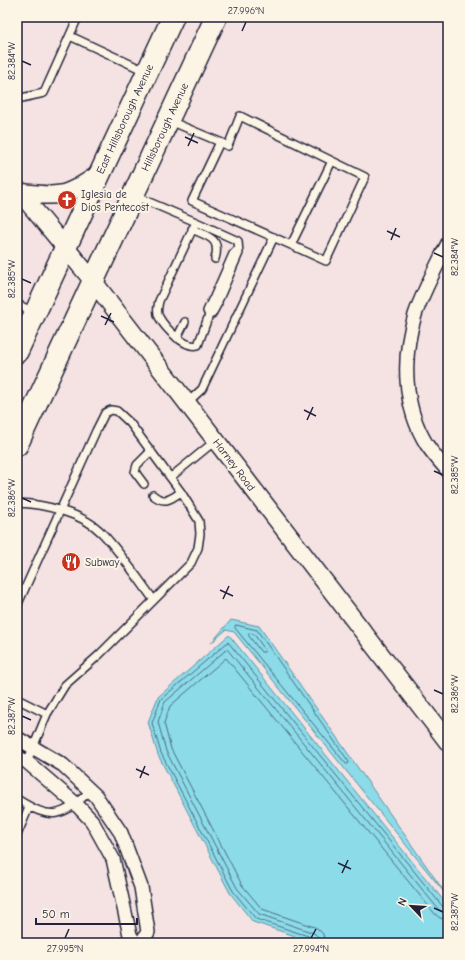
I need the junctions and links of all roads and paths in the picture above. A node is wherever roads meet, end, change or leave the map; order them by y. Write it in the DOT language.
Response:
graph roads {
  1 [pos="78,17"];
  2 [pos="173,17"];
  3 [pos="216,17"];
  4 [pos="70,36"];
  5 [pos="147,72"];
  6 [pos="17,99"];
  7 [pos="168,121"];
  8 [pos="220,142"];
  9 [pos="332,162"];
  10 [pos="99,174"];
  11 [pos="18,191"];
  12 [pos="133,195"];
  13 [pos="194,226"];
  14 [pos="274,237"];
  15 [pos="448,243"];
  16 [pos="291,245"];
  17 [pos="66,246"];
  18 [pos="215,259"];
  19 [pos="93,281"];
  20 [pos="26,308"];
  21 [pos="186,322"];
  22 [pos="177,338"];
  23 [pos="17,352"];
  24 [pos="187,403"];
  25 [pos="216,440"];
  26 [pos="17,445"];
  27 [pos="151,451"];
  28 [pos="448,472"];
  29 [pos="170,477"];
  30 [pos="144,484"];
  31 [pos="181,492"];
  32 [pos="153,495"];
  33 [pos="17,503"];
  34 [pos="59,510"];
  35 [pos="153,599"];
  36 [pos="17,606"];
  37 [pos="17,699"];
  38 [pos="47,714"];
  39 [pos="17,738"];
  40 [pos="448,742"];
  41 [pos="33,747"];
  42 [pos="22,759"];
  43 [pos="90,791"];
  44 [pos="17,799"];
  45 [pos="76,804"];
  46 [pos="29,807"];
  47 [pos="17,835"];
  48 [pos="135,943"];
  49 [pos="141,943"];
  1 -- 4 [label="lane"];
  2 -- 5 [label="main road, East Hillsborough Avenue"];
  3 -- 7 [label="main road, Hillsborough Avenue"];
  4 -- 5 [label="lane"];
  4 -- 6 [label="lane"];
  5 -- 10 [label="main road, East Hillsborough Avenue"];
  7 -- 8 [label="lane"];
  7 -- 12 [label="main road, Hillsborough Avenue"];
  8 -- 9 [label="lane"];
  8 -- 14 [label="lane"];
  9 -- 16 [label="lane"];
  9 -- 16 [label="lane"];
  10 -- 11 [label="street"];
  10 -- 17 [label="main road, East Hillsborough Avenue"];
  11 -- 17 [label="street, Harney Road"];
  12 -- 13 [label="lane"];
  12 -- 19 [label="main road, Hillsborough Avenue"];
  13 -- 18 [label="lane"];
  13 -- 22 [label="lane"];
  13 -- 22 [label="lane"];
  14 -- 16 [label="lane"];
  14 -- 24 [label="lane"];
  15 -- 28 [label="street"];
  17 -- 19 [label="street, Harney Road"];
  17 -- 20 [label="main road, East Hillsborough Avenue"];
  19 -- 24 [label="street, Harney Road"];
  19 -- 26 [label="main road"];
  20 -- 23 [label="main road, East Hillsborough Avenue"];
  21 -- 22 [label="lane"];
  24 -- 25 [label="street, Harney Road"];
  25 -- 29 [label="lane"];
  25 -- 40 [label="street, Harney Road"];
  27 -- 29 [label="lane"];
  27 -- 30 [label="lane"];
  27 -- 34 [label="lane"];
  29 -- 31 [label="lane"];
  31 -- 32 [label="lane"];
  31 -- 35 [label="lane"];
  33 -- 34 [label="lane"];
  34 -- 35 [label="lane"];
  34 -- 36 [label="lane"];
  35 -- 38 [label="lane"];
  37 -- 38 [label="lane"];
  38 -- 41 [label="lane"];
  39 -- 41 [label="street"];
  41 -- 42 [label="lane"];
  41 -- 43 [label="street"];
  42 -- 45 [label="street"];
  43 -- 45 [label="lane"];
  43 -- 49 [label="street"];
  44 -- 46 [label="lane"];
  45 -- 46 [label="lane"];
  45 -- 48 [label="street"];
  46 -- 47 [label="lane"];
}
